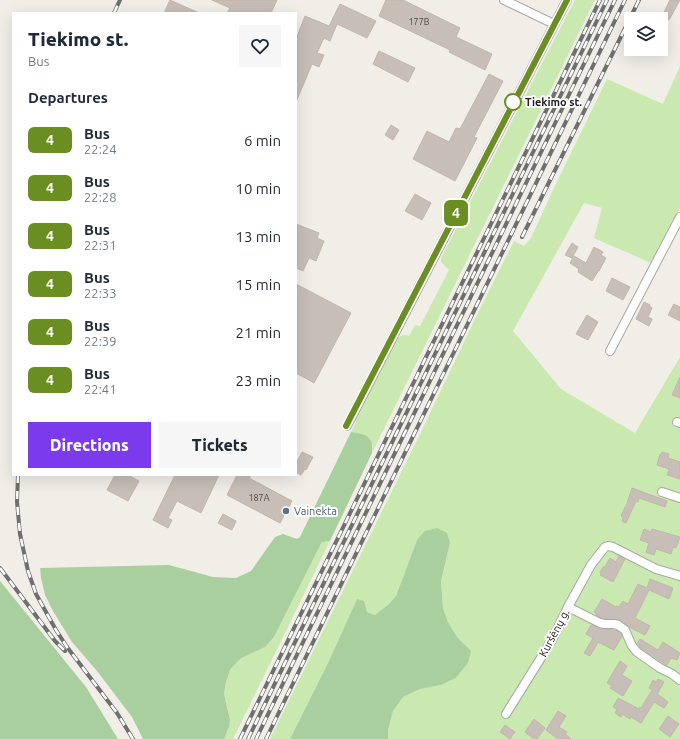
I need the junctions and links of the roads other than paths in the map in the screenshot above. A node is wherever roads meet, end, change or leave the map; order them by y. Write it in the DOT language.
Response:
graph roads {
  1 [pos="504,0"];
  2 [pos="567,0"];
  3 [pos="554,24"];
  4 [pos="680,216"];
  5 [pos="610,351"];
  6 [pos="346,426"];
  7 [pos="662,492"];
  8 [pos="680,498"];
  9 [pos="680,576"];
  10 [pos="568,607"];
  11 [pos="680,680"];
  12 [pos="506,714"];
  1 -- 3 [label="street"];
  2 -- 3 [label="street"];
  3 -- 6 [label="street"];
  4 -- 5 [label="street"];
  7 -- 8 [label="street"];
  9 -- 10 [label="street, Kuršėnų g."];
  10 -- 11 [label="street"];
  10 -- 12 [label="street, Kuršėnų g."];
}
